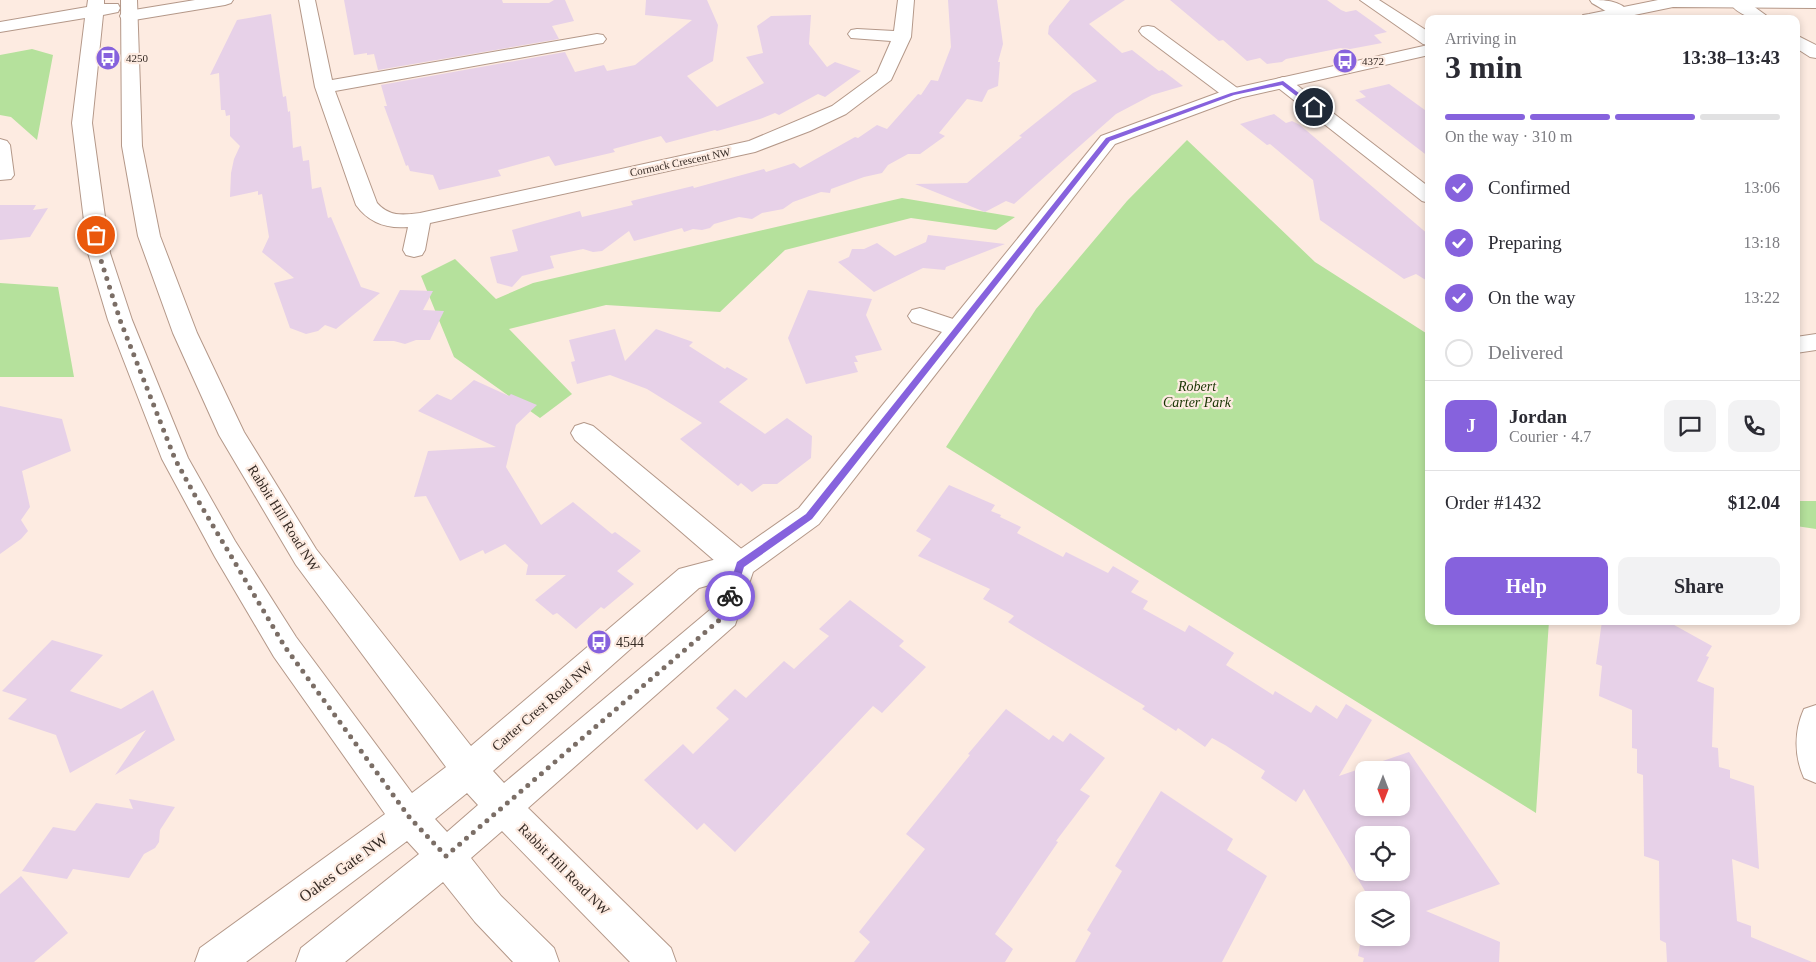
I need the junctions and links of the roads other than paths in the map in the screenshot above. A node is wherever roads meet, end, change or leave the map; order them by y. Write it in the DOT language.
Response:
graph roads {
  1 [pos="160,0"];
  2 [pos="225,0"];
  3 [pos="307,0"];
  4 [pos="906,0"];
  5 [pos="1368,0"];
  6 [pos="1598,0"];
  7 [pos="1737,2"];
  8 [pos="1816,2"];
  9 [pos="128,7"];
  10 [pos="94,11"];
  11 [pos="1621,12"];
  12 [pos="1607,15"];
  13 [pos="1757,15"];
  14 [pos="0,27"];
  15 [pos="1148,31"];
  16 [pos="857,34"];
  17 [pos="0,37"];
  18 [pos="1425,37"];
  19 [pos="902,38"];
  20 [pos="597,39"];
  21 [pos="1800,43"];
  22 [pos="1425,51"];
  23 [pos="1816,53"];
  24 [pos="1283,83"];
  25 [pos="324,88"];
  26 [pos="1233,94"];
  27 [pos="0,145"];
  28 [pos="4,175"];
  29 [pos="1425,194"];
  30 [pos="420,219"];
  31 [pos="414,250"];
  32 [pos="920,316"];
  33 [pos="957,329"];
  34 [pos="1816,342"];
  35 [pos="1800,344"];
  36 [pos="584,433"];
  37 [pos="740,565"];
  38 [pos="1816,720"];
  39 [pos="1816,767"];
  40 [pos="469,770"];
  41 [pos="503,807"];
  42 [pos="410,818"];
  43 [pos="446,856"];
  44 [pos="214,962"];
  45 [pos="315,962"];
  46 [pos="540,962"];
  47 [pos="657,962"];
  1 -- 9 [label="street"];
  2 -- 9 [label="street"];
  3 -- 25 [label="street, Cormack Crescent NW"];
  4 -- 19 [label="street, Cormack Crescent NW"];
  5 -- 18 [label="street"];
  6 -- 11 [label="street"];
  7 -- 8 [label="street"];
  7 -- 11 [label="street"];
  7 -- 13 [label="street"];
  9 -- 10 [label="street"];
  9 -- 40 [label="street, Rabbit Hill Road NW"];
  10 -- 14 [label="street"];
  10 -- 17 [label="street"];
  10 -- 42 [label="street"];
  11 -- 12 [label="street"];
  15 -- 26 [label="street"];
  16 -- 19 [label="street"];
  19 -- 30 [label="street, Cormack Crescent NW"];
  20 -- 25 [label="street"];
  21 -- 23 [label="street"];
  22 -- 24 [label="street, Carter Crest Road NW"];
  24 -- 26 [label="street, Carter Crest Road NW"];
  24 -- 29 [label="street"];
  25 -- 30 [label="street, Cormack Crescent NW"];
  26 -- 33 [label="street, Carter Crest Road NW"];
  27 -- 28 [label="street"];
  30 -- 31 [label="street"];
  32 -- 33 [label="street"];
  33 -- 37 [label="street, Carter Crest Road NW"];
  34 -- 35 [label="street"];
  36 -- 37 [label="street"];
  37 -- 40 [label="street, Carter Crest Road NW"];
  37 -- 41 [label="street"];
  38 -- 39 [label="street"];
  40 -- 41 [label="street, Rabbit Hill Road NW"];
  40 -- 42 [label="street, Oakes Gate NW"];
  41 -- 43 [label="street"];
  41 -- 47 [label="street, Rabbit Hill Road NW"];
  42 -- 43 [label="street"];
  42 -- 44 [label="street, Oakes Gate NW"];
  43 -- 45 [label="street"];
  43 -- 46 [label="street"];
}
